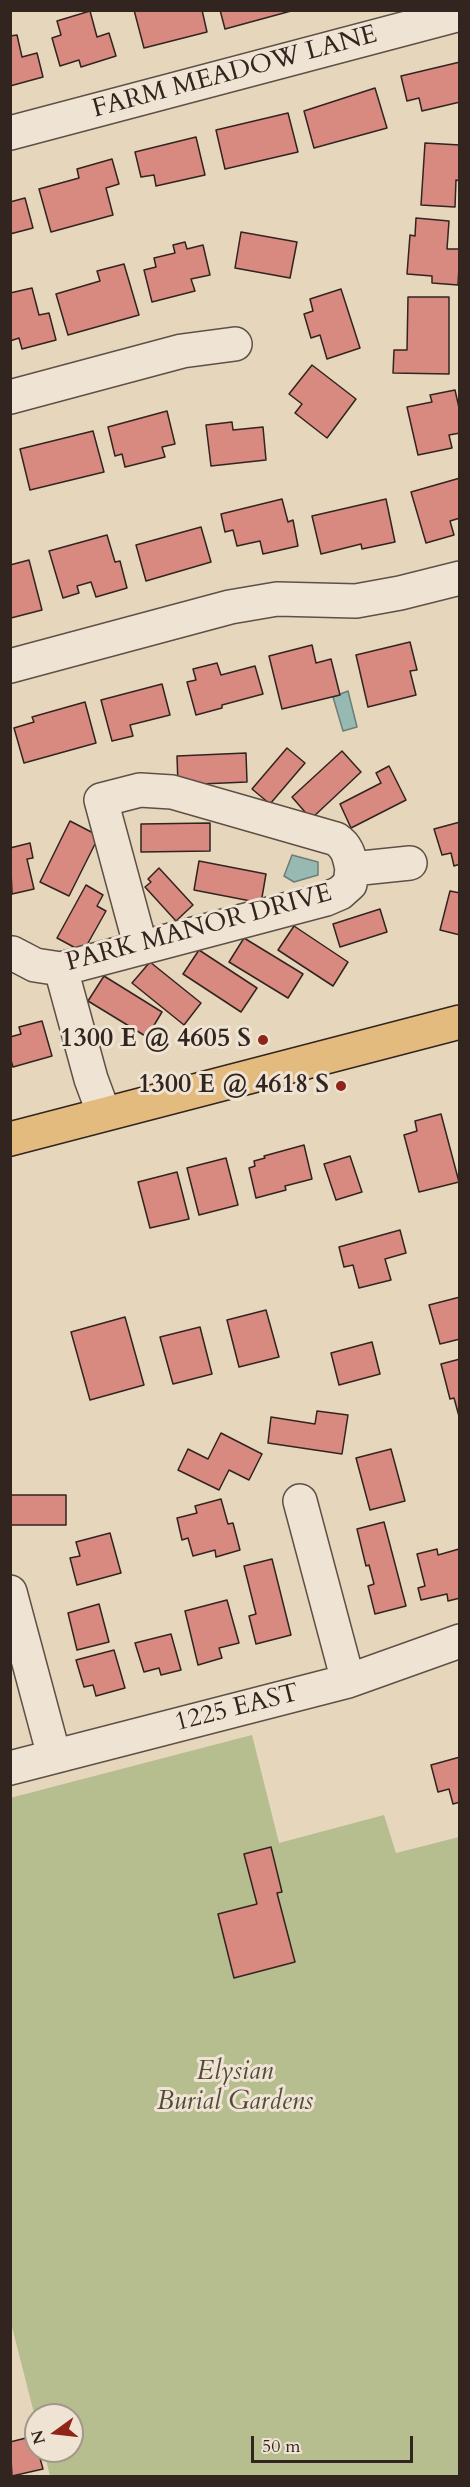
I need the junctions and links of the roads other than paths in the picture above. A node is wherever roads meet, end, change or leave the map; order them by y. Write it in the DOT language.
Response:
graph roads {
  1 [pos="459,14"];
  2 [pos="10,133"];
  3 [pos="235,344"];
  4 [pos="10,397"];
  5 [pos="459,578"];
  6 [pos="10,666"];
  7 [pos="410,863"];
  8 [pos="352,869"];
  9 [pos="141,948"];
  10 [pos="12,953"];
  11 [pos="61,969"];
  12 [pos="459,1022"];
  13 [pos="104,1114"];
  14 [pos="10,1139"];
  15 [pos="300,1501"];
  16 [pos="10,1592"];
  17 [pos="459,1641"];
  18 [pos="348,1681"];
  19 [pos="54,1756"];
  20 [pos="10,1768"];
  1 -- 2 [label="street, FARM MEADOW LANE"];
  3 -- 4 [label="street"];
  5 -- 6 [label="street"];
  7 -- 8 [label="street, PARK MANOR DRIVE"];
  8 -- 9 [label="street, PARK MANOR DRIVE"];
  8 -- 9 [label="street"];
  9 -- 11 [label="street, PARK MANOR DRIVE"];
  10 -- 11 [label="street, PARK MANOR DRIVE"];
  11 -- 13 [label="street"];
  12 -- 13 [label="main road"];
  13 -- 14 [label="main road"];
  15 -- 18 [label="street"];
  16 -- 19 [label="street"];
  17 -- 18 [label="street, 1225 EAST"];
  18 -- 19 [label="street, 1225 EAST"];
  19 -- 20 [label="street, 1225 EAST"];
}
